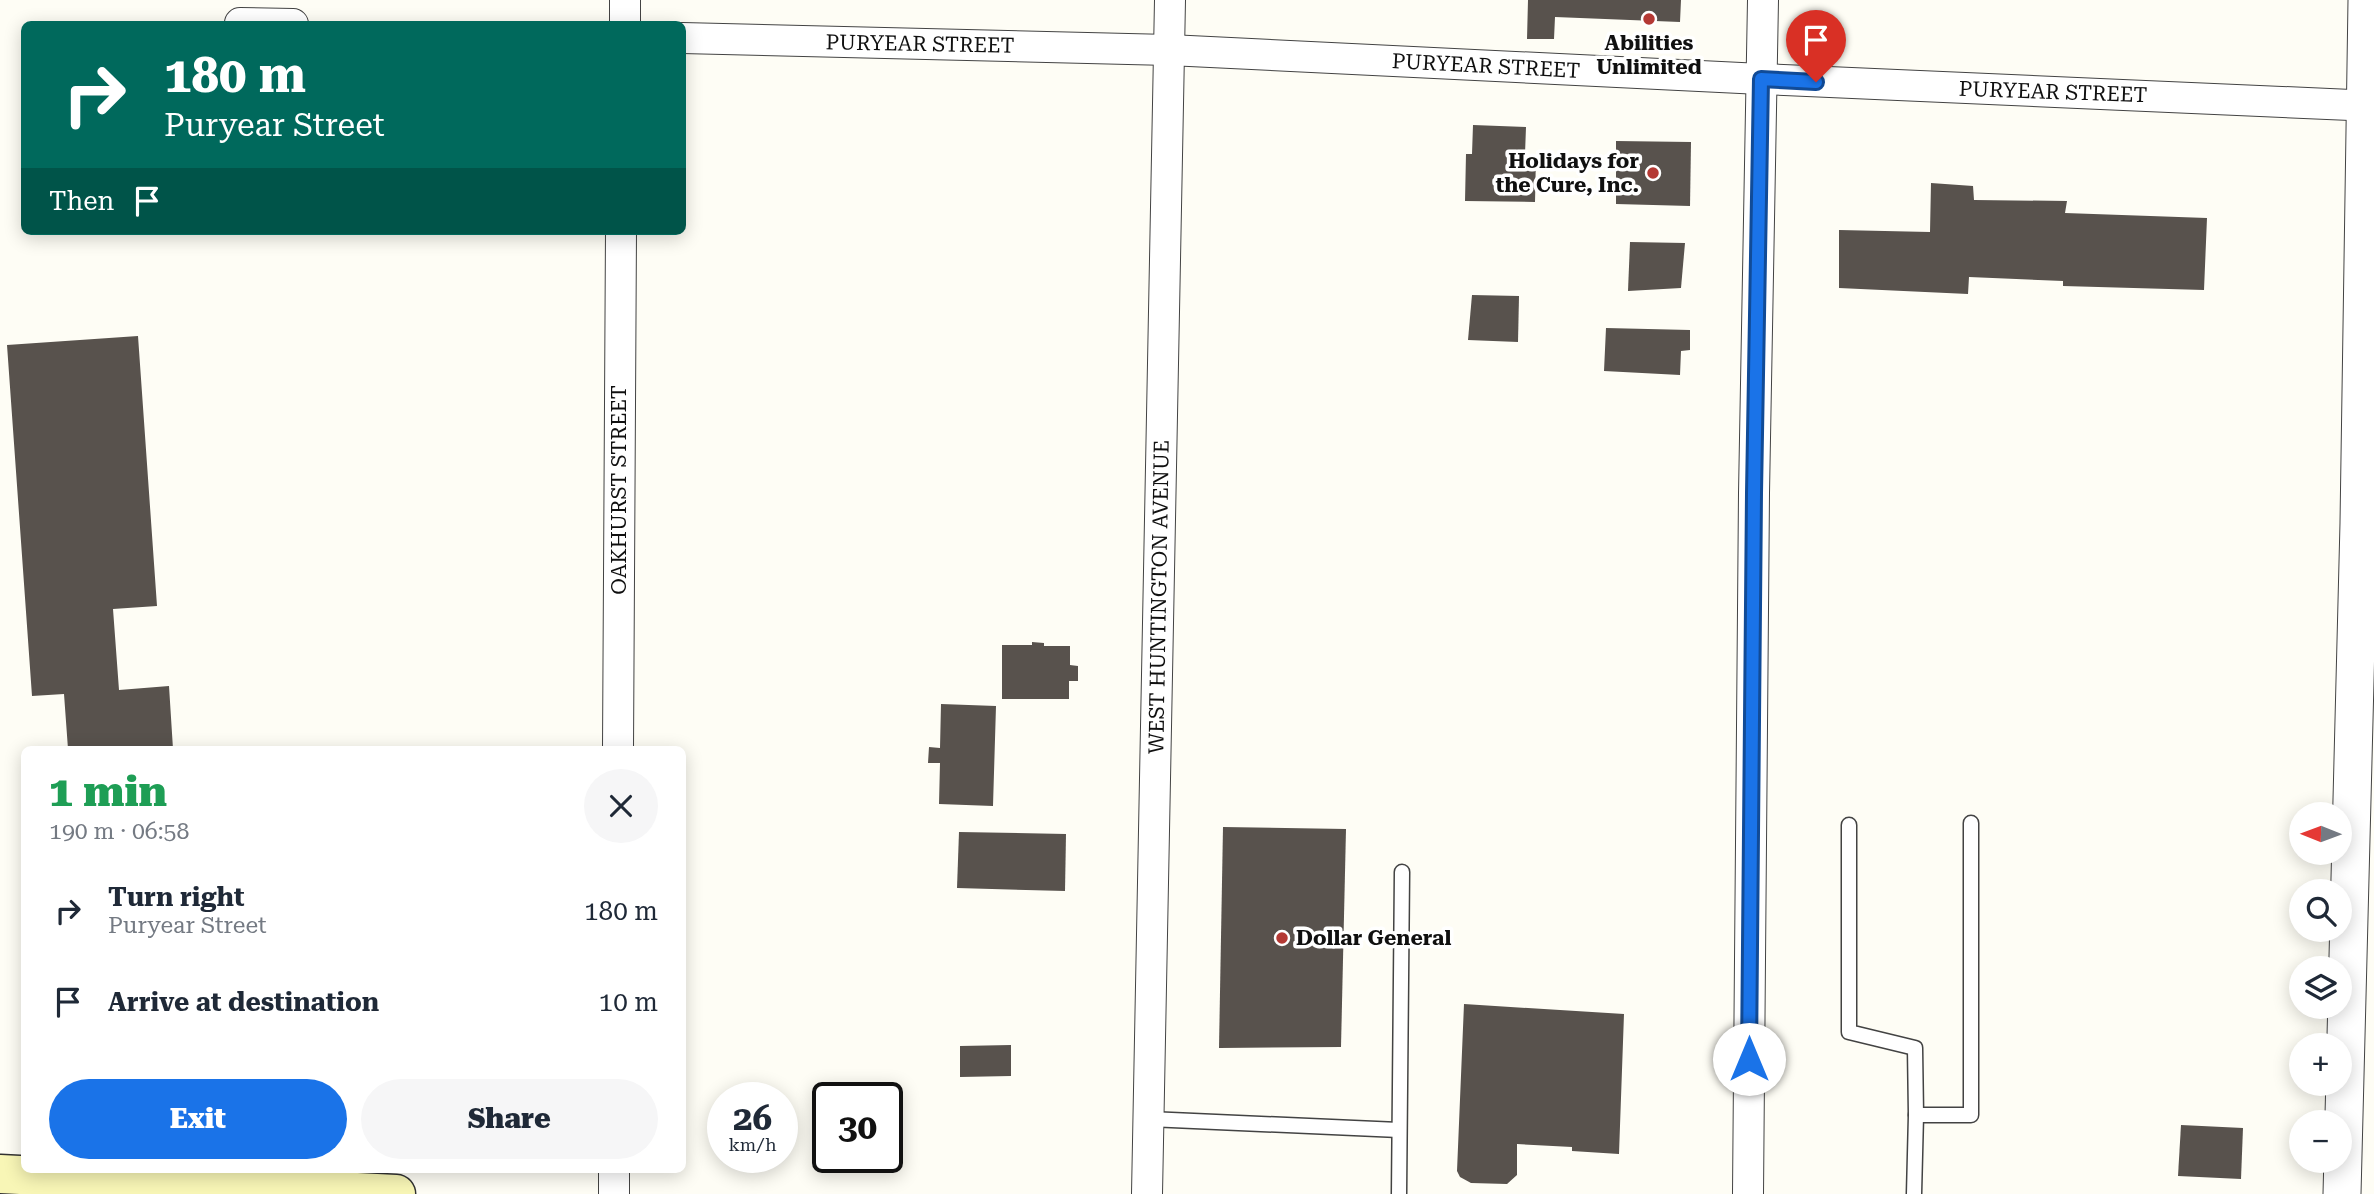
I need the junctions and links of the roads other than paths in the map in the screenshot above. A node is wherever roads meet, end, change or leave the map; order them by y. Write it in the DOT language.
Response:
graph roads {
  1 [pos="625,0"];
  2 [pos="1170,0"];
  3 [pos="1763,0"];
  4 [pos="2367,0"];
  5 [pos="625,21"];
  6 [pos="686,38"];
  7 [pos="1169,50"];
  8 [pos="1761,79"];
  9 [pos="2369,106"];
  10 [pos="621,235"];
  11 [pos="618,746"];
  12 [pos="1971,823"];
  13 [pos="1849,825"];
  14 [pos="2363,838"];
  15 [pos="1402,872"];
  16 [pos="1916,1115"];
  17 [pos="1149,1119"];
  18 [pos="1399,1130"];
  19 [pos="614,1173"];
  20 [pos="0,1174"];
  21 [pos="238,1177"];
  22 [pos="396,1194"];
  23 [pos="614,1194"];
  24 [pos="1147,1194"];
  25 [pos="1399,1194"];
  26 [pos="1748,1194"];
  27 [pos="1914,1194"];
  28 [pos="2342,1194"];
  1 -- 5 [label="street"];
  2 -- 7 [label="street, WEST HUNTINGTON AVENUE"];
  3 -- 8 [label="street"];
  4 -- 9 [label="street"];
  6 -- 7 [label="street, PURYEAR STREET"];
  7 -- 8 [label="street, PURYEAR STREET"];
  7 -- 17 [label="street, WEST HUNTINGTON AVENUE"];
  8 -- 9 [label="street, PURYEAR STREET"];
  8 -- 26 [label="street"];
  9 -- 14 [label="street"];
  10 -- 11 [label="street, OAKHURST STREET"];
  12 -- 16 [label="lane"];
  13 -- 16 [label="lane"];
  14 -- 28 [label="street"];
  15 -- 18 [label="lane"];
  16 -- 27 [label="lane"];
  17 -- 18 [label="lane"];
  17 -- 24 [label="street, WEST HUNTINGTON AVENUE"];
  18 -- 25 [label="lane"];
  19 -- 23 [label="street"];
  20 -- 21 [label="main road"];
  21 -- 22 [label="main road"];
}
